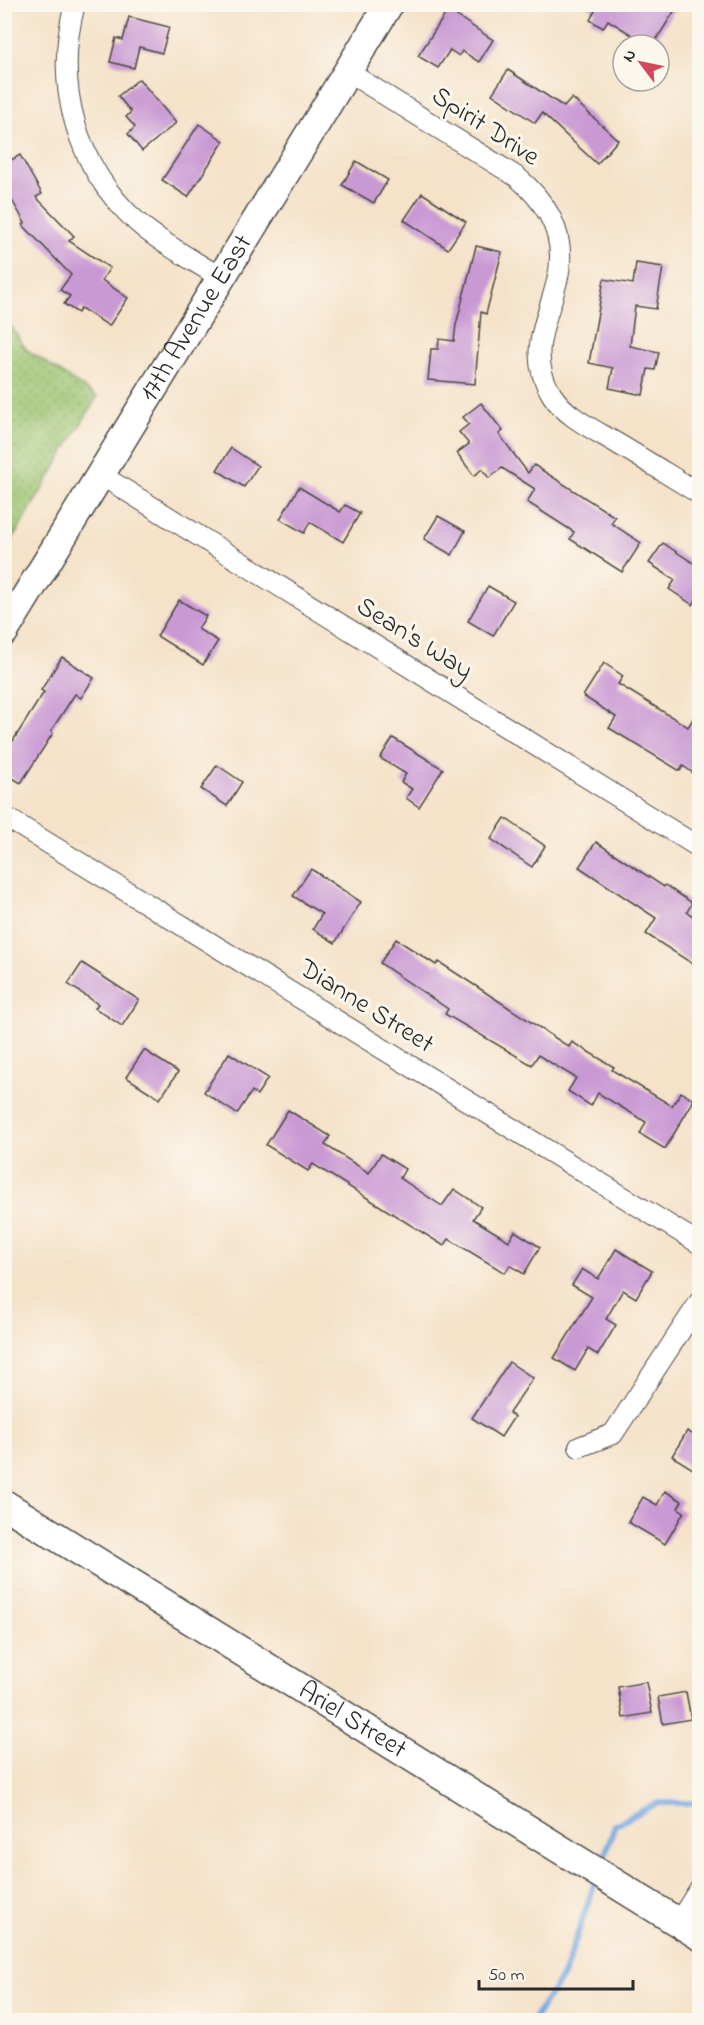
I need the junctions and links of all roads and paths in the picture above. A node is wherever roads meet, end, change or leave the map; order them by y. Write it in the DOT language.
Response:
graph roads {
  1 [pos="75,4"];
  2 [pos="389,4"];
  3 [pos="348,72"];
  4 [pos="221,278"];
  5 [pos="100,475"];
  6 [pos="699,494"];
  7 [pos="4,632"];
  8 [pos="4,816"];
  9 [pos="699,848"];
  10 [pos="699,1244"];
  11 [pos="699,1301"];
  12 [pos="579,1447"];
  13 [pos="4,1504"];
  14 [pos="699,1888"];
  15 [pos="689,1929"];
  1 -- 4 [label="street"];
  2 -- 3 [label="street, 17th Avenue East"];
  3 -- 4 [label="street, 17th Avenue East"];
  3 -- 6 [label="street, Spirit Drive"];
  4 -- 5 [label="street, 17th Avenue East"];
  5 -- 7 [label="street, 17th Avenue East"];
  5 -- 9 [label="street, Sean's Way"];
  8 -- 10 [label="street, Dianne Street"];
  11 -- 12 [label="street"];
  13 -- 15 [label="street, Ariel Street"];
  14 -- 15 [label="street"];
}
